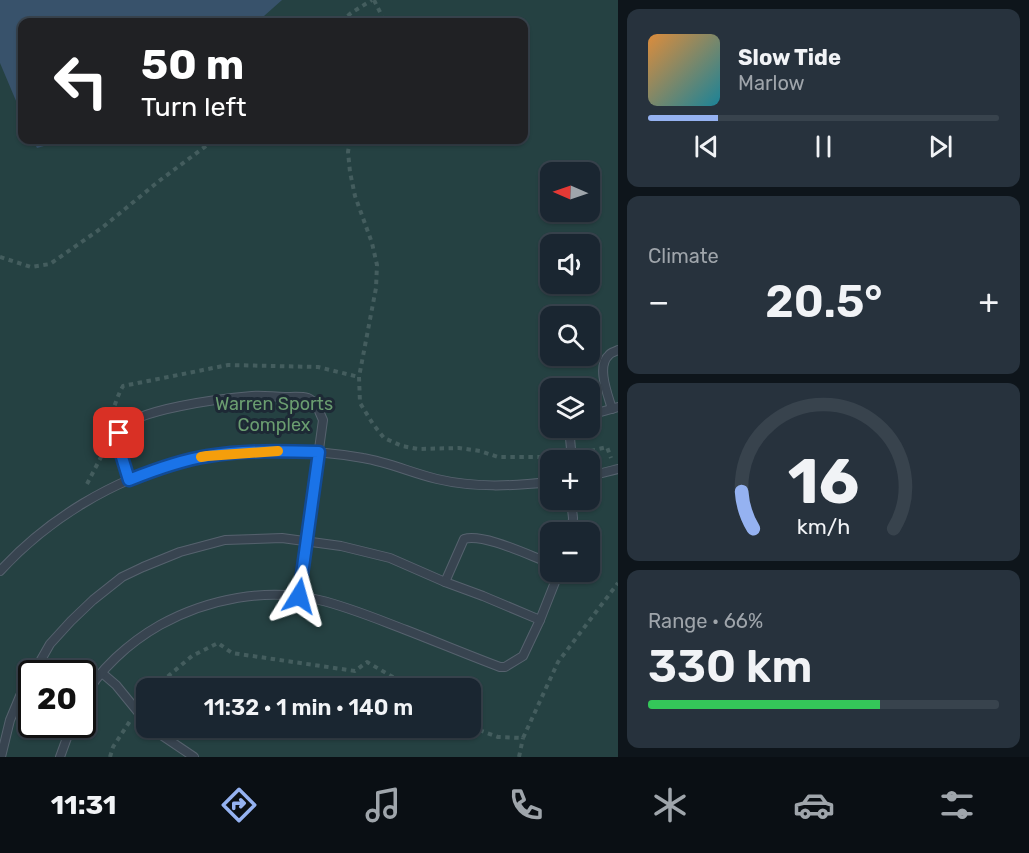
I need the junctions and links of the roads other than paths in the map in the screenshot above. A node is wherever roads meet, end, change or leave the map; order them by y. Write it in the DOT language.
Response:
graph roads {
  1 [pos="618,350"];
  2 [pos="615,408"];
  3 [pos="600,412"];
  4 [pos="319,452"];
  5 [pos="618,469"];
  6 [pos="600,474"];
  7 [pos="129,480"];
  8 [pos="540,483"];
  9 [pos="306,541"];
  10 [pos="540,559"];
  11 [pos="0,571"];
  12 [pos="445,582"];
  13 [pos="555,582"];
  14 [pos="299,596"];
  15 [pos="540,620"];
  16 [pos="41,660"];
  17 [pos="102,673"];
  18 [pos="96,681"];
  19 [pos="18,701"];
  20 [pos="136,709"];
  21 [pos="67,738"];
  22 [pos="166,738"];
  23 [pos="1,757"];
  24 [pos="60,757"];
  25 [pos="194,757"];
  1 -- 2 [label="lane"];
  2 -- 3 [label="lane"];
  4 -- 7 [label="lane"];
  4 -- 7 [label="lane"];
  4 -- 8 [label="lane"];
  4 -- 9 [label="lane"];
  5 -- 6 [label="lane"];
  7 -- 11 [label="lane"];
  9 -- 12 [label="lane"];
  9 -- 14 [label="lane"];
  9 -- 16 [label="lane"];
  10 -- 12 [label="lane"];
  12 -- 15 [label="lane"];
  13 -- 15 [label="lane"];
  14 -- 15 [label="lane"];
  14 -- 17 [label="lane"];
  17 -- 18 [label="lane"];
  17 -- 20 [label="lane"];
  19 -- 23 [label="lane"];
  21 -- 24 [label="lane"];
  22 -- 25 [label="lane"];
}
